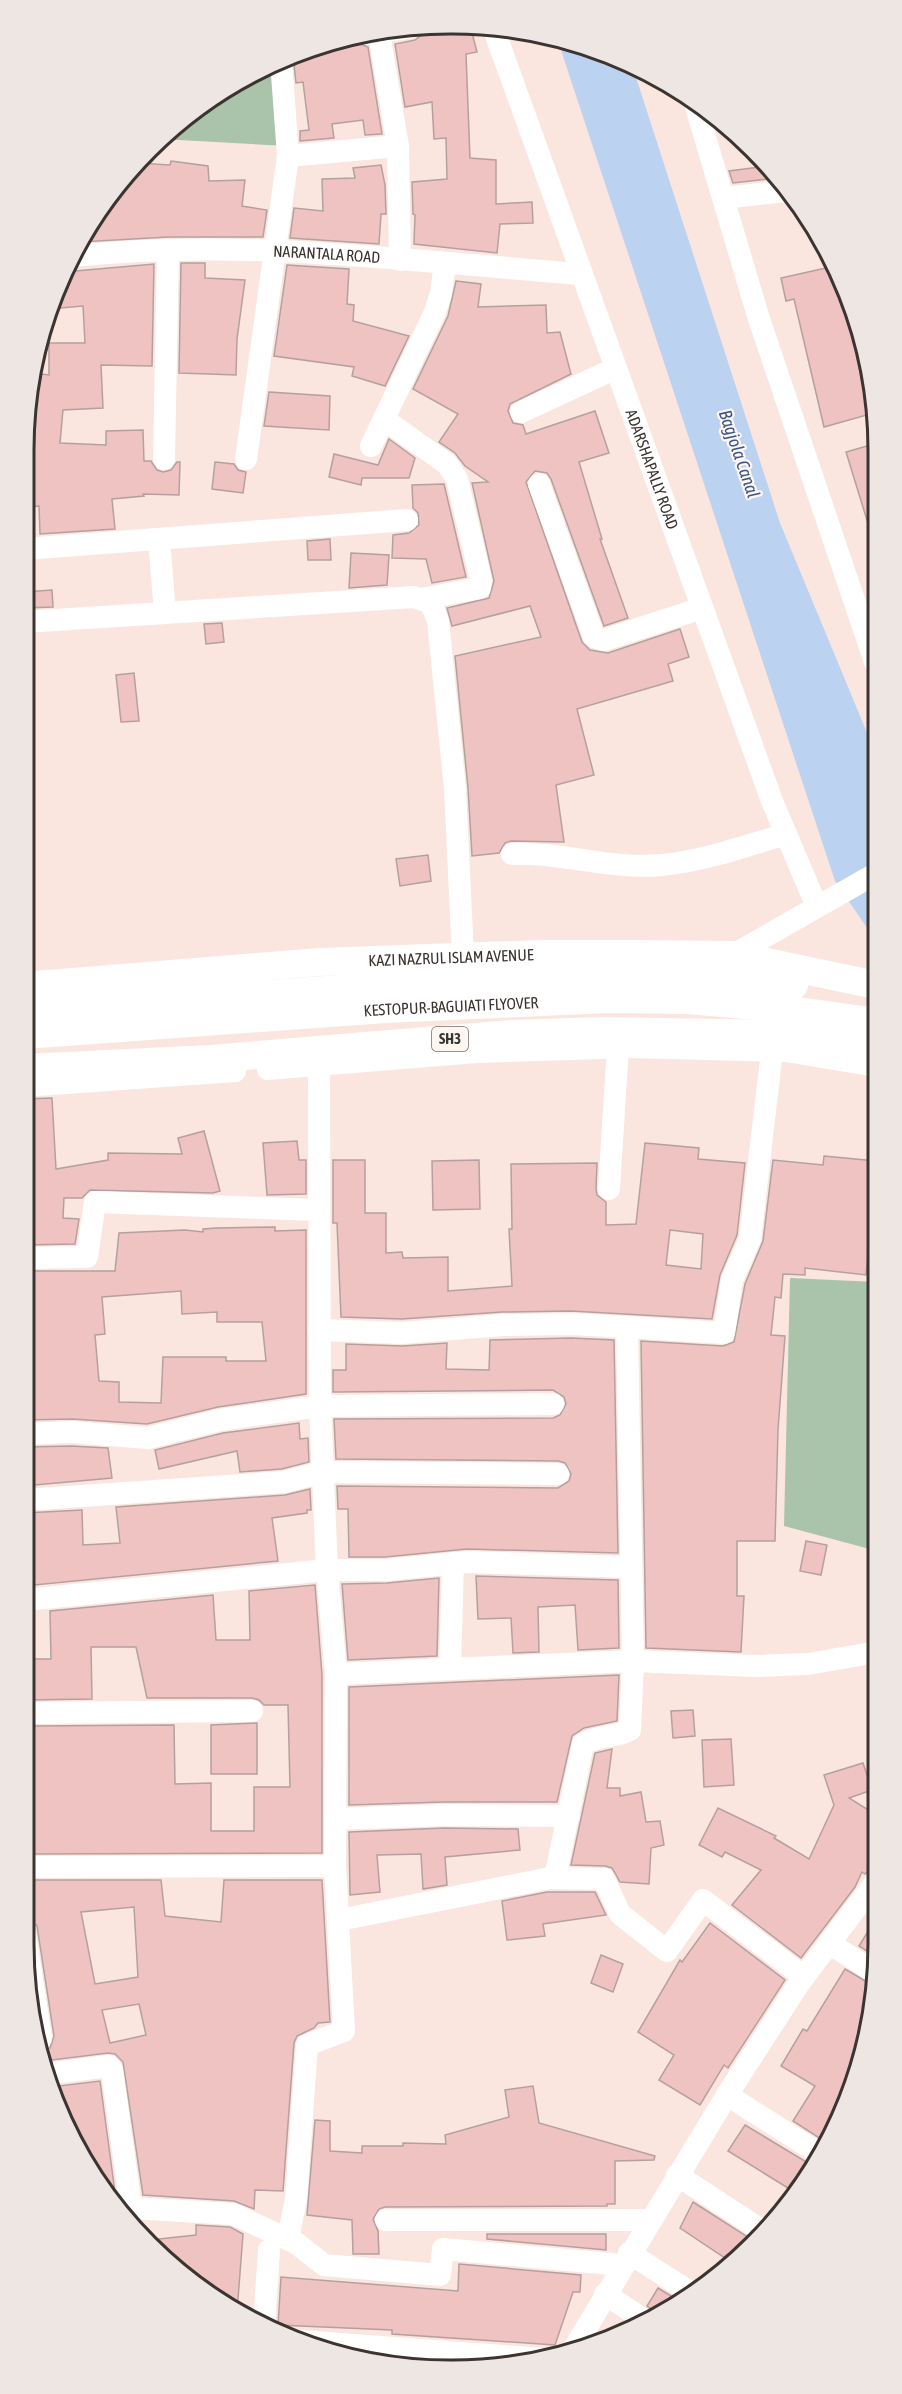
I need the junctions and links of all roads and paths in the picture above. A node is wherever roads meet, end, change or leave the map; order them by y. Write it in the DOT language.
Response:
graph roads {
  1 [pos="497,37"];
  2 [pos="375,42"];
  3 [pos="282,71"];
  4 [pos="699,117"];
  5 [pos="398,146"];
  6 [pos="288,156"];
  7 [pos="777,192"];
  8 [pos="724,198"];
  9 [pos="168,250"];
  10 [pos="274,252"];
  11 [pos="83,255"];
  12 [pos="400,260"];
  13 [pos="445,263"];
  14 [pos="580,274"];
  15 [pos="614,369"];
  16 [pos="521,412"];
  17 [pos="385,420"];
  18 [pos="371,446"];
  19 [pos="164,459"];
  20 [pos="246,459"];
  21 [pos="539,483"];
  22 [pos="407,520"];
  23 [pos="159,539"];
  24 [pos="34,548"];
  25 [pos="421,599"];
  26 [pos="702,608"];
  27 [pos="165,613"];
  28 [pos="34,621"];
  29 [pos="868,642"];
  30 [pos="786,834"];
  31 [pos="512,854"];
  32 [pos="868,878"];
  33 [pos="817,907"];
  34 [pos="733,955"];
  35 [pos="463,956"];
  36 [pos="868,983"];
  37 [pos="34,985"];
  38 [pos="868,995"];
  39 [pos="34,1010"];
  40 [pos="868,1021"];
  41 [pos="34,1034"];
  42 [pos="618,1047"];
  43 [pos="868,1047"];
  44 [pos="772,1051"];
  45 [pos="319,1064"];
  46 [pos="868,1065"];
  47 [pos="34,1068"];
  48 [pos="34,1085"];
  49 [pos="609,1189"];
  50 [pos="318,1210"];
  51 [pos="34,1258"];
  52 [pos="627,1328"];
  53 [pos="319,1330"];
  54 [pos="553,1404"];
  55 [pos="320,1406"];
  56 [pos="34,1434"];
  57 [pos="323,1472"];
  58 [pos="558,1474"];
  59 [pos="34,1499"];
  60 [pos="453,1563"];
  61 [pos="631,1567"];
  62 [pos="327,1570"];
  63 [pos="34,1599"];
  64 [pos="868,1653"];
  65 [pos="633,1661"];
  66 [pos="450,1669"];
  67 [pos="336,1674"];
  68 [pos="252,1711"];
  69 [pos="34,1713"];
  70 [pos="569,1816"];
  71 [pos="334,1819"];
  72 [pos="334,1866"];
  73 [pos="34,1867"];
  74 [pos="550,1878"];
  75 [pos="868,1892"];
  76 [pos="339,1920"];
  77 [pos="829,1943"];
  78 [pos="867,1968"];
  79 [pos="804,1977"];
  80 [pos="56,2073"];
  81 [pos="727,2095"];
  82 [pos="813,2149"];
  83 [pos="677,2175"];
  84 [pos="386,2220"];
  85 [pos="650,2220"];
  86 [pos="756,2227"];
  87 [pos="278,2244"];
  88 [pos="626,2259"];
  89 [pos="683,2289"];
  90 [pos="605,2294"];
  91 [pos="266,2316"];
  92 [pos="638,2316"];
  93 [pos="579,2339"];
  94 [pos="339,2344"];
  95 [pos="504,2356"];
  1 -- 14 [label="street, ADARSHAPALLY ROAD"];
  2 -- 5 [label="street"];
  3 -- 6 [label="street"];
  4 -- 8 [label="street"];
  5 -- 6 [label="street"];
  5 -- 12 [label="street"];
  6 -- 10 [label="street"];
  7 -- 8 [label="street"];
  8 -- 29 [label="street"];
  9 -- 10 [label="street, NARANTALA ROAD"];
  9 -- 11 [label="street, NARANTALA ROAD"];
  9 -- 19 [label="street"];
  10 -- 12 [label="street, NARANTALA ROAD"];
  10 -- 20 [label="street"];
  12 -- 13 [label="street, NARANTALA ROAD"];
  13 -- 14 [label="street, NARANTALA ROAD"];
  13 -- 17 [label="street"];
  14 -- 15 [label="street, ADARSHAPALLY ROAD"];
  15 -- 16 [label="street"];
  15 -- 26 [label="street, ADARSHAPALLY ROAD"];
  17 -- 18 [label="street"];
  17 -- 25 [label="street"];
  21 -- 26 [label="street"];
  22 -- 23 [label="street"];
  23 -- 24 [label="street"];
  23 -- 27 [label="street"];
  25 -- 27 [label="street"];
  25 -- 35 [label="street"];
  26 -- 30 [label="street, ADARSHAPALLY ROAD"];
  27 -- 28 [label="street"];
  30 -- 31 [label="street"];
  30 -- 33 [label="street, ADARSHAPALLY ROAD"];
  32 -- 33 [label="street"];
  33 -- 34 [label="street"];
  34 -- 35 [label="main road, KAZI NAZRUL ISLAM AVENUE"];
  34 -- 36 [label="main road, KAZI NAZRUL ISLAM AVENUE"];
  35 -- 37 [label="main road, KAZI NAZRUL ISLAM AVENUE"];
  38 -- 39 [label="main road, KESTOPUR-BAGUIATI FLYOVER"];
  40 -- 41 [label="main road, KESTOPUR-BAGUIATI FLYOVER"];
  42 -- 44 [label="street"];
  42 -- 45 [label="street"];
  42 -- 49 [label="street"];
  43 -- 47 [label="main road, SH3"];
  44 -- 46 [label="street"];
  44 -- 52 [label="street"];
  45 -- 48 [label="street"];
  45 -- 50 [label="street"];
  50 -- 51 [label="street"];
  50 -- 53 [label="street"];
  52 -- 53 [label="street"];
  52 -- 61 [label="street"];
  53 -- 55 [label="street"];
  54 -- 55 [label="street"];
  55 -- 56 [label="street"];
  55 -- 57 [label="street"];
  57 -- 58 [label="street"];
  57 -- 59 [label="street"];
  57 -- 62 [label="street"];
  60 -- 61 [label="street"];
  60 -- 62 [label="street"];
  60 -- 66 [label="street"];
  61 -- 65 [label="street"];
  62 -- 63 [label="street"];
  62 -- 67 [label="street"];
  64 -- 65 [label="street"];
  65 -- 66 [label="street"];
  65 -- 70 [label="street"];
  66 -- 67 [label="street"];
  67 -- 71 [label="street"];
  68 -- 69 [label="street"];
  70 -- 71 [label="street"];
  70 -- 74 [label="street"];
  71 -- 72 [label="street"];
  72 -- 73 [label="street"];
  72 -- 76 [label="street"];
  74 -- 76 [label="street"];
  74 -- 79 [label="street"];
  75 -- 77 [label="street"];
  76 -- 87 [label="street"];
  77 -- 78 [label="street"];
  77 -- 79 [label="street"];
  79 -- 81 [label="street"];
  80 -- 87 [label="street"];
  81 -- 82 [label="street"];
  81 -- 83 [label="street"];
  83 -- 85 [label="street"];
  83 -- 86 [label="street"];
  84 -- 85 [label="street"];
  85 -- 88 [label="street"];
  87 -- 88 [label="street"];
  87 -- 91 [label="street"];
  88 -- 89 [label="street"];
  88 -- 90 [label="street"];
  90 -- 92 [label="street"];
  90 -- 93 [label="street"];
  94 -- 95 [label="street"];
}
